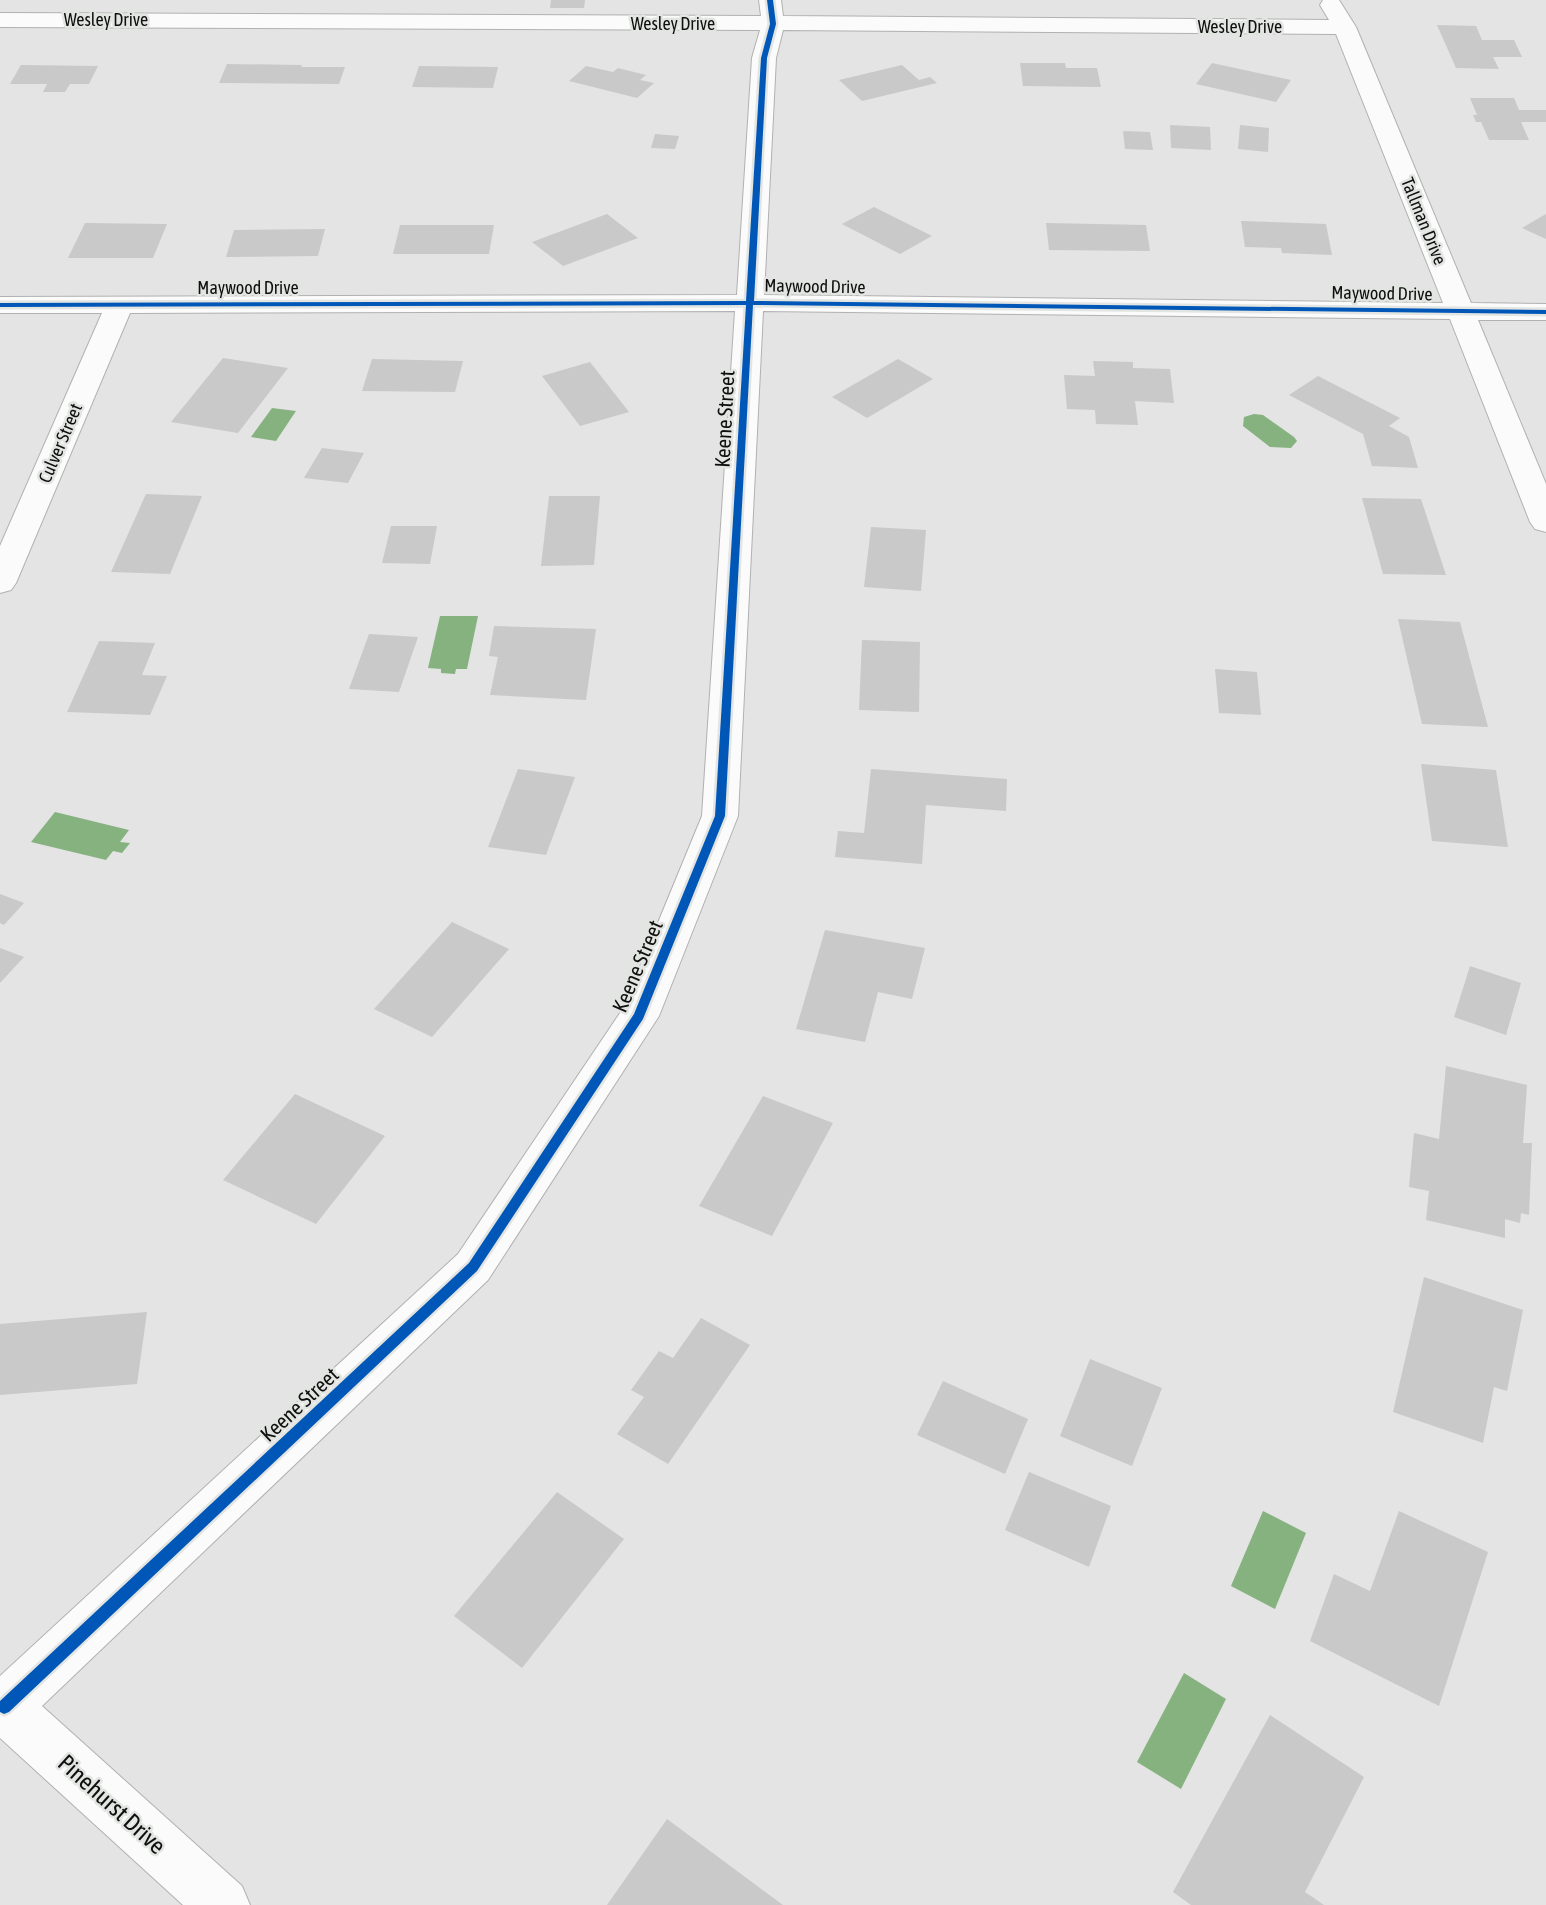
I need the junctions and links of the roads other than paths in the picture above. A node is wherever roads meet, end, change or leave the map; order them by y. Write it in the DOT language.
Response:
graph roads {
  1 [pos="1328,0"];
  2 [pos="200,9"];
  3 [pos="772,12"];
  4 [pos="0,20"];
  5 [pos="1345,27"];
  6 [pos="750,303"];
  7 [pos="120,304"];
  8 [pos="0,305"];
  9 [pos="1462,312"];
  10 [pos="1546,312"];
  11 [pos="1546,522"];
  12 [pos="0,583"];
  13 [pos="2,1705"];
  14 [pos="223,1905"];
  1 -- 5 [label="street, Tallman Drive"];
  2 -- 3 [label="street, Wesley Drive"];
  2 -- 4 [label="street, Wesley Drive"];
  3 -- 5 [label="street, Wesley Drive"];
  3 -- 6 [label="street, Keene Street"];
  5 -- 9 [label="street, Tallman Drive"];
  6 -- 7 [label="street, Maywood Drive"];
  6 -- 9 [label="street, Maywood Drive"];
  6 -- 13 [label="street, Keene Street"];
  7 -- 8 [label="street, Maywood Drive"];
  7 -- 12 [label="street, Culver Street"];
  9 -- 10 [label="street, Maywood Drive"];
  9 -- 11 [label="street, Tallman Drive"];
  13 -- 14 [label="street, Pinehurst Drive"];
}
